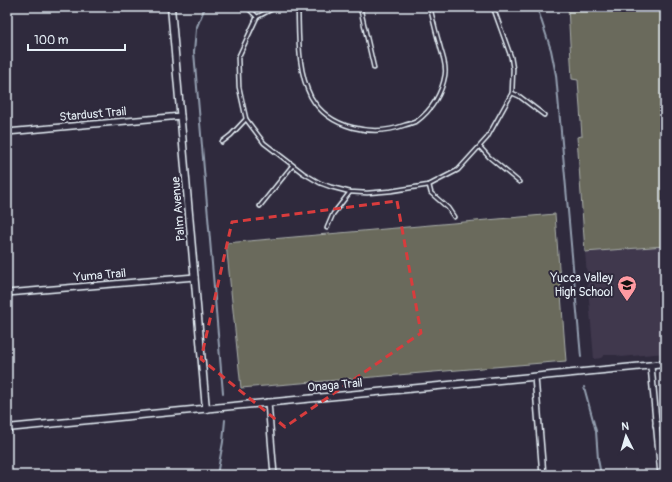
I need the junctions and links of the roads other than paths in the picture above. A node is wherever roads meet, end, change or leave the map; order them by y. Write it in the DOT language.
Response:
graph roads {
  1 [pos="171,7"];
  2 [pos="247,7"];
  3 [pos="276,7"];
  4 [pos="298,7"];
  5 [pos="342,7"];
  6 [pos="348,7"];
  7 [pos="360,7"];
  8 [pos="430,7"];
  9 [pos="493,7"];
  10 [pos="257,17"];
  11 [pos="374,68"];
  12 [pos="512,93"];
  13 [pos="544,115"];
  14 [pos="181,116"];
  15 [pos="246,119"];
  16 [pos="7,132"];
  17 [pos="222,142"];
  18 [pos="480,147"];
  19 [pos="292,166"];
  20 [pos="519,182"];
  21 [pos="429,185"];
  22 [pos="350,192"];
  23 [pos="260,206"];
  24 [pos="454,217"];
  25 [pos="326,228"];
  26 [pos="195,277"];
  27 [pos="7,293"];
  28 [pos="665,364"];
  29 [pos="651,366"];
  30 [pos="535,377"];
  31 [pos="268,402"];
  32 [pos="206,409"];
  33 [pos="665,424"];
  34 [pos="656,425"];
  35 [pos="7,428"];
  36 [pos="274,475"];
  37 [pos="543,475"];
  38 [pos="661,475"];
  1 -- 14 [label="street, Palm Avenue"];
  2 -- 10 [label="lane"];
  3 -- 10 [label="lane"];
  4 -- 8 [label="lane"];
  5 -- 6 [label="lane"];
  7 -- 11 [label="lane"];
  9 -- 12 [label="lane"];
  10 -- 15 [label="lane"];
  12 -- 13 [label="lane"];
  12 -- 18 [label="lane"];
  14 -- 16 [label="street, Stardust Trail"];
  14 -- 26 [label="street, Palm Avenue"];
  15 -- 17 [label="lane"];
  15 -- 19 [label="lane"];
  18 -- 20 [label="lane"];
  18 -- 21 [label="lane"];
  19 -- 22 [label="lane"];
  19 -- 23 [label="lane"];
  21 -- 22 [label="lane"];
  21 -- 24 [label="lane"];
  22 -- 25 [label="lane"];
  26 -- 27 [label="street, Yuma Trail"];
  26 -- 32 [label="street, Palm Avenue"];
  28 -- 29 [label="street, Onaga Trail"];
  29 -- 30 [label="street, Onaga Trail"];
  29 -- 34 [label="street"];
  30 -- 31 [label="street, Onaga Trail"];
  30 -- 37 [label="street"];
  31 -- 32 [label="street, Onaga Trail"];
  31 -- 36 [label="street"];
  32 -- 35 [label="street, Onaga Trail"];
  33 -- 34 [label="street"];
  34 -- 38 [label="street"];
}
